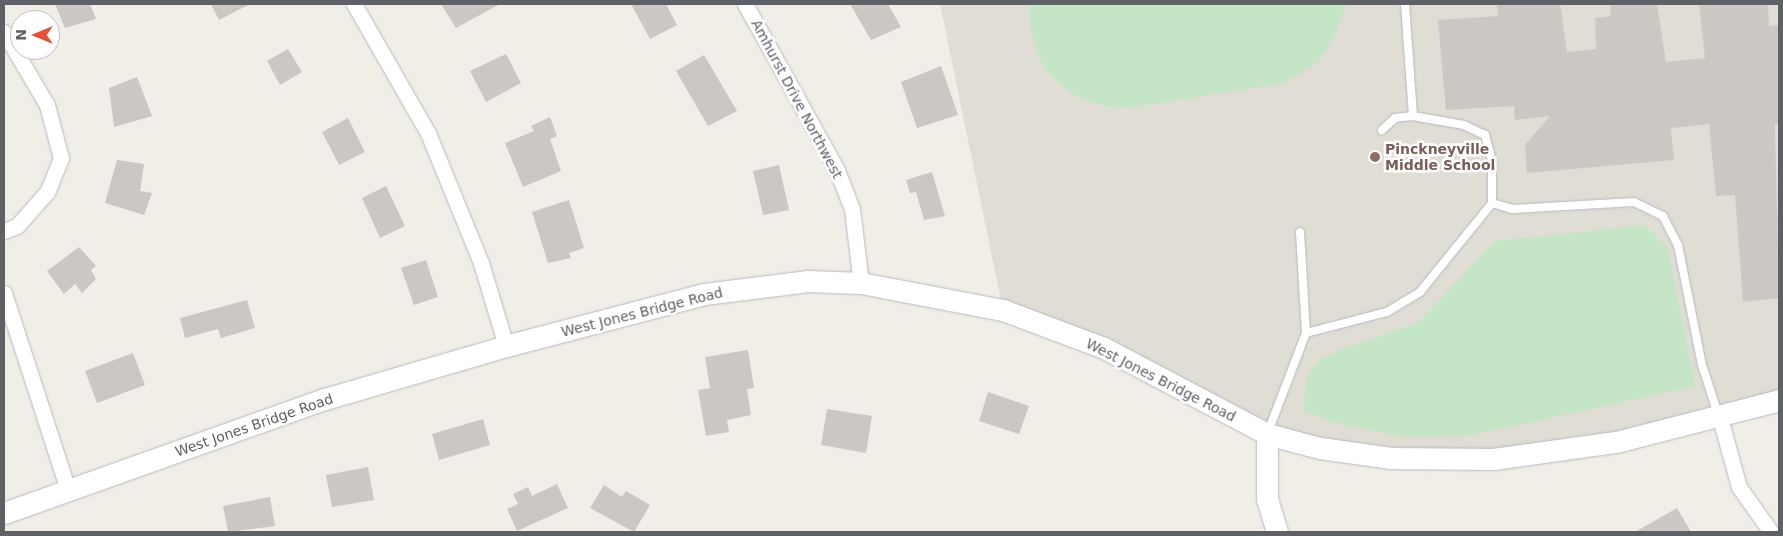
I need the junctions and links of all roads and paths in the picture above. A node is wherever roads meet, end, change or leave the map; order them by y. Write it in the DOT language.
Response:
graph roads {
  1 [pos="354,4"];
  2 [pos="745,4"];
  3 [pos="1405,4"];
  4 [pos="4,32"];
  5 [pos="1413,116"];
  6 [pos="1382,130"];
  7 [pos="1492,203"];
  8 [pos="4,231"];
  9 [pos="1300,232"];
  10 [pos="861,283"];
  11 [pos="4,293"];
  12 [pos="1306,333"];
  13 [pos="506,346"];
  14 [pos="1779,400"];
  15 [pos="1720,418"];
  16 [pos="1267,434"];
  17 [pos="68,490"];
  18 [pos="4,514"];
  19 [pos="1276,532"];
  20 [pos="1770,532"];
  1 -- 13 [label="street"];
  2 -- 10 [label="street, Amhurst Drive Northwest"];
  3 -- 5 [label="lane"];
  4 -- 8 [label="street"];
  5 -- 6 [label="lane"];
  5 -- 7 [label="lane"];
  7 -- 12 [label="lane"];
  7 -- 15 [label="lane"];
  9 -- 12 [label="lane"];
  10 -- 13 [label="street, West Jones Bridge Road"];
  10 -- 16 [label="street, West Jones Bridge Road"];
  11 -- 17 [label="street"];
  12 -- 16 [label="lane"];
  13 -- 17 [label="street, West Jones Bridge Road"];
  14 -- 15 [label="street, West Jones Bridge Road"];
  15 -- 16 [label="street, West Jones Bridge Road"];
  15 -- 20 [label="street"];
  16 -- 19 [label="street"];
  17 -- 18 [label="street, West Jones Bridge Road"];
}
